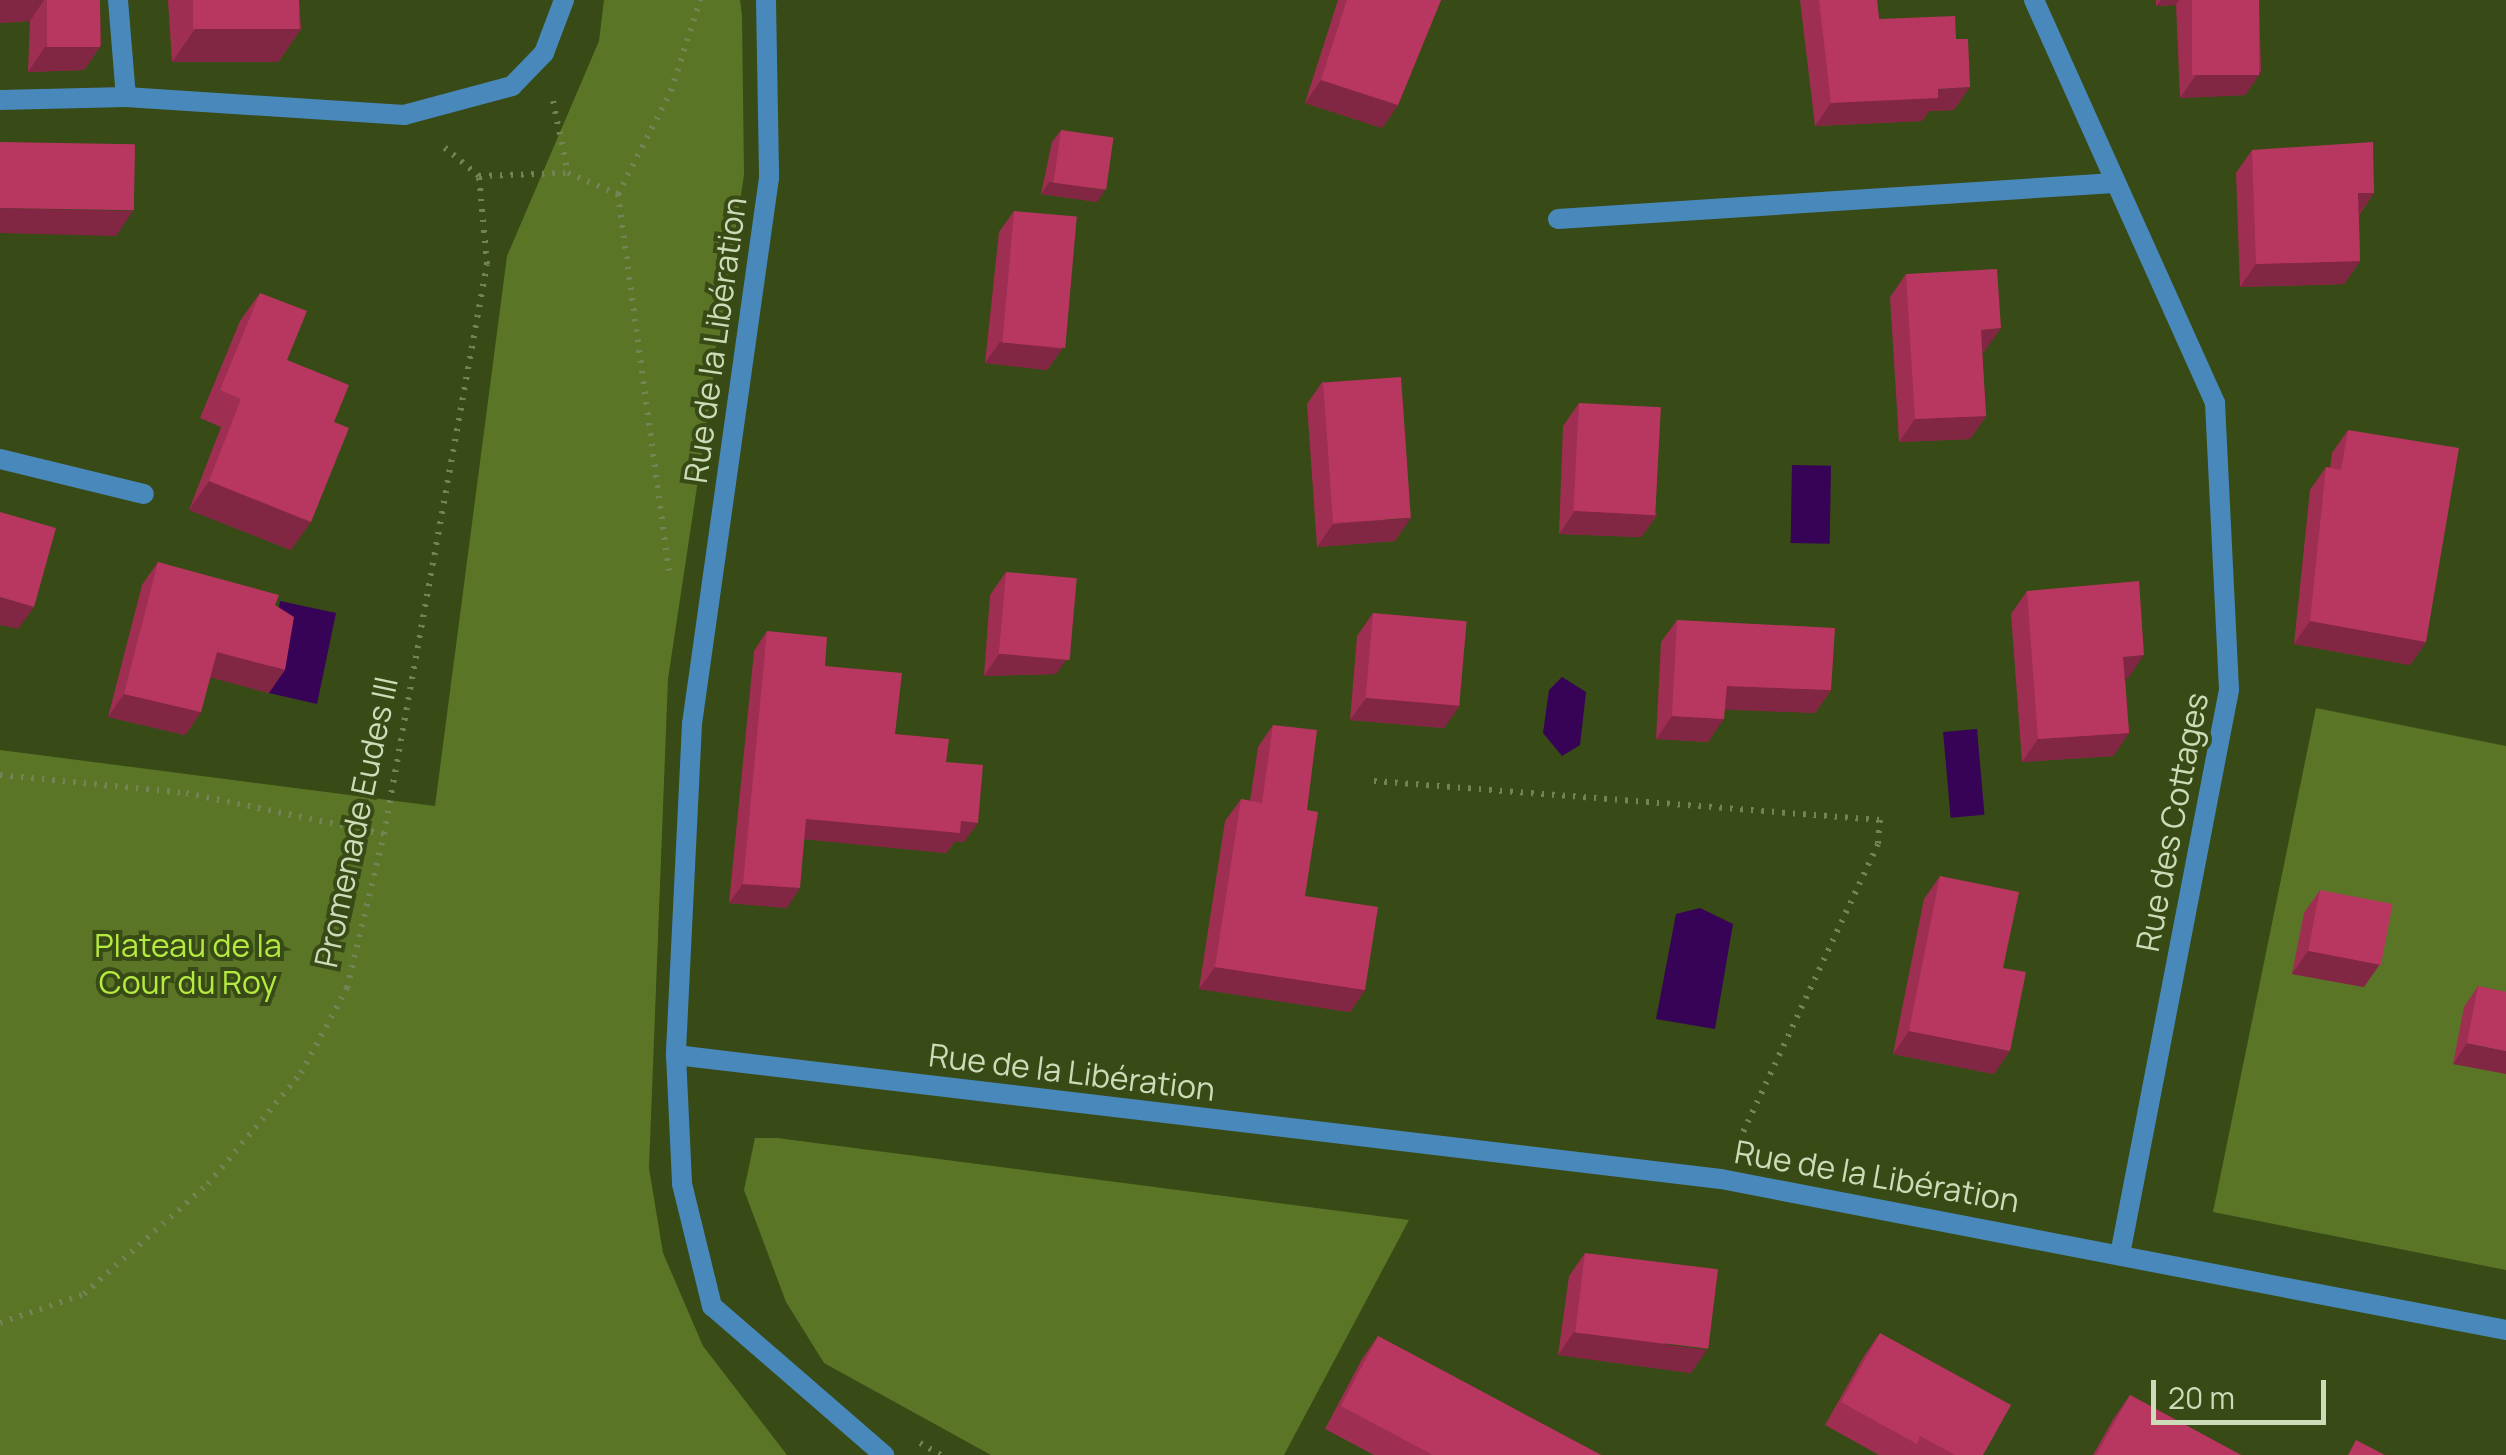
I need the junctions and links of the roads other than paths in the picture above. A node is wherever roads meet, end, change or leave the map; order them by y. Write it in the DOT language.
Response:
graph roads {
  1 [pos="118,0"];
  2 [pos="564,0"];
  3 [pos="766,0"];
  4 [pos="2034,0"];
  5 [pos="126,98"];
  6 [pos="0,100"];
  7 [pos="2114,183"];
  8 [pos="1558,219"];
  9 [pos="0,460"];
  10 [pos="144,494"];
  11 [pos="676,1055"];
  12 [pos="2121,1249"];
  13 [pos="2506,1330"];
  14 [pos="884,1455"];
  1 -- 5 [label="street"];
  2 -- 5 [label="street"];
  3 -- 11 [label="street, Rue de la Libération"];
  4 -- 7 [label="street, Rue des Cottages"];
  5 -- 6 [label="street"];
  7 -- 8 [label="street"];
  7 -- 12 [label="street, Rue des Cottages"];
  9 -- 10 [label="street"];
  11 -- 12 [label="street, Rue de la Libération"];
  11 -- 14 [label="street"];
  12 -- 13 [label="street, Rue de la Libération"];
}
